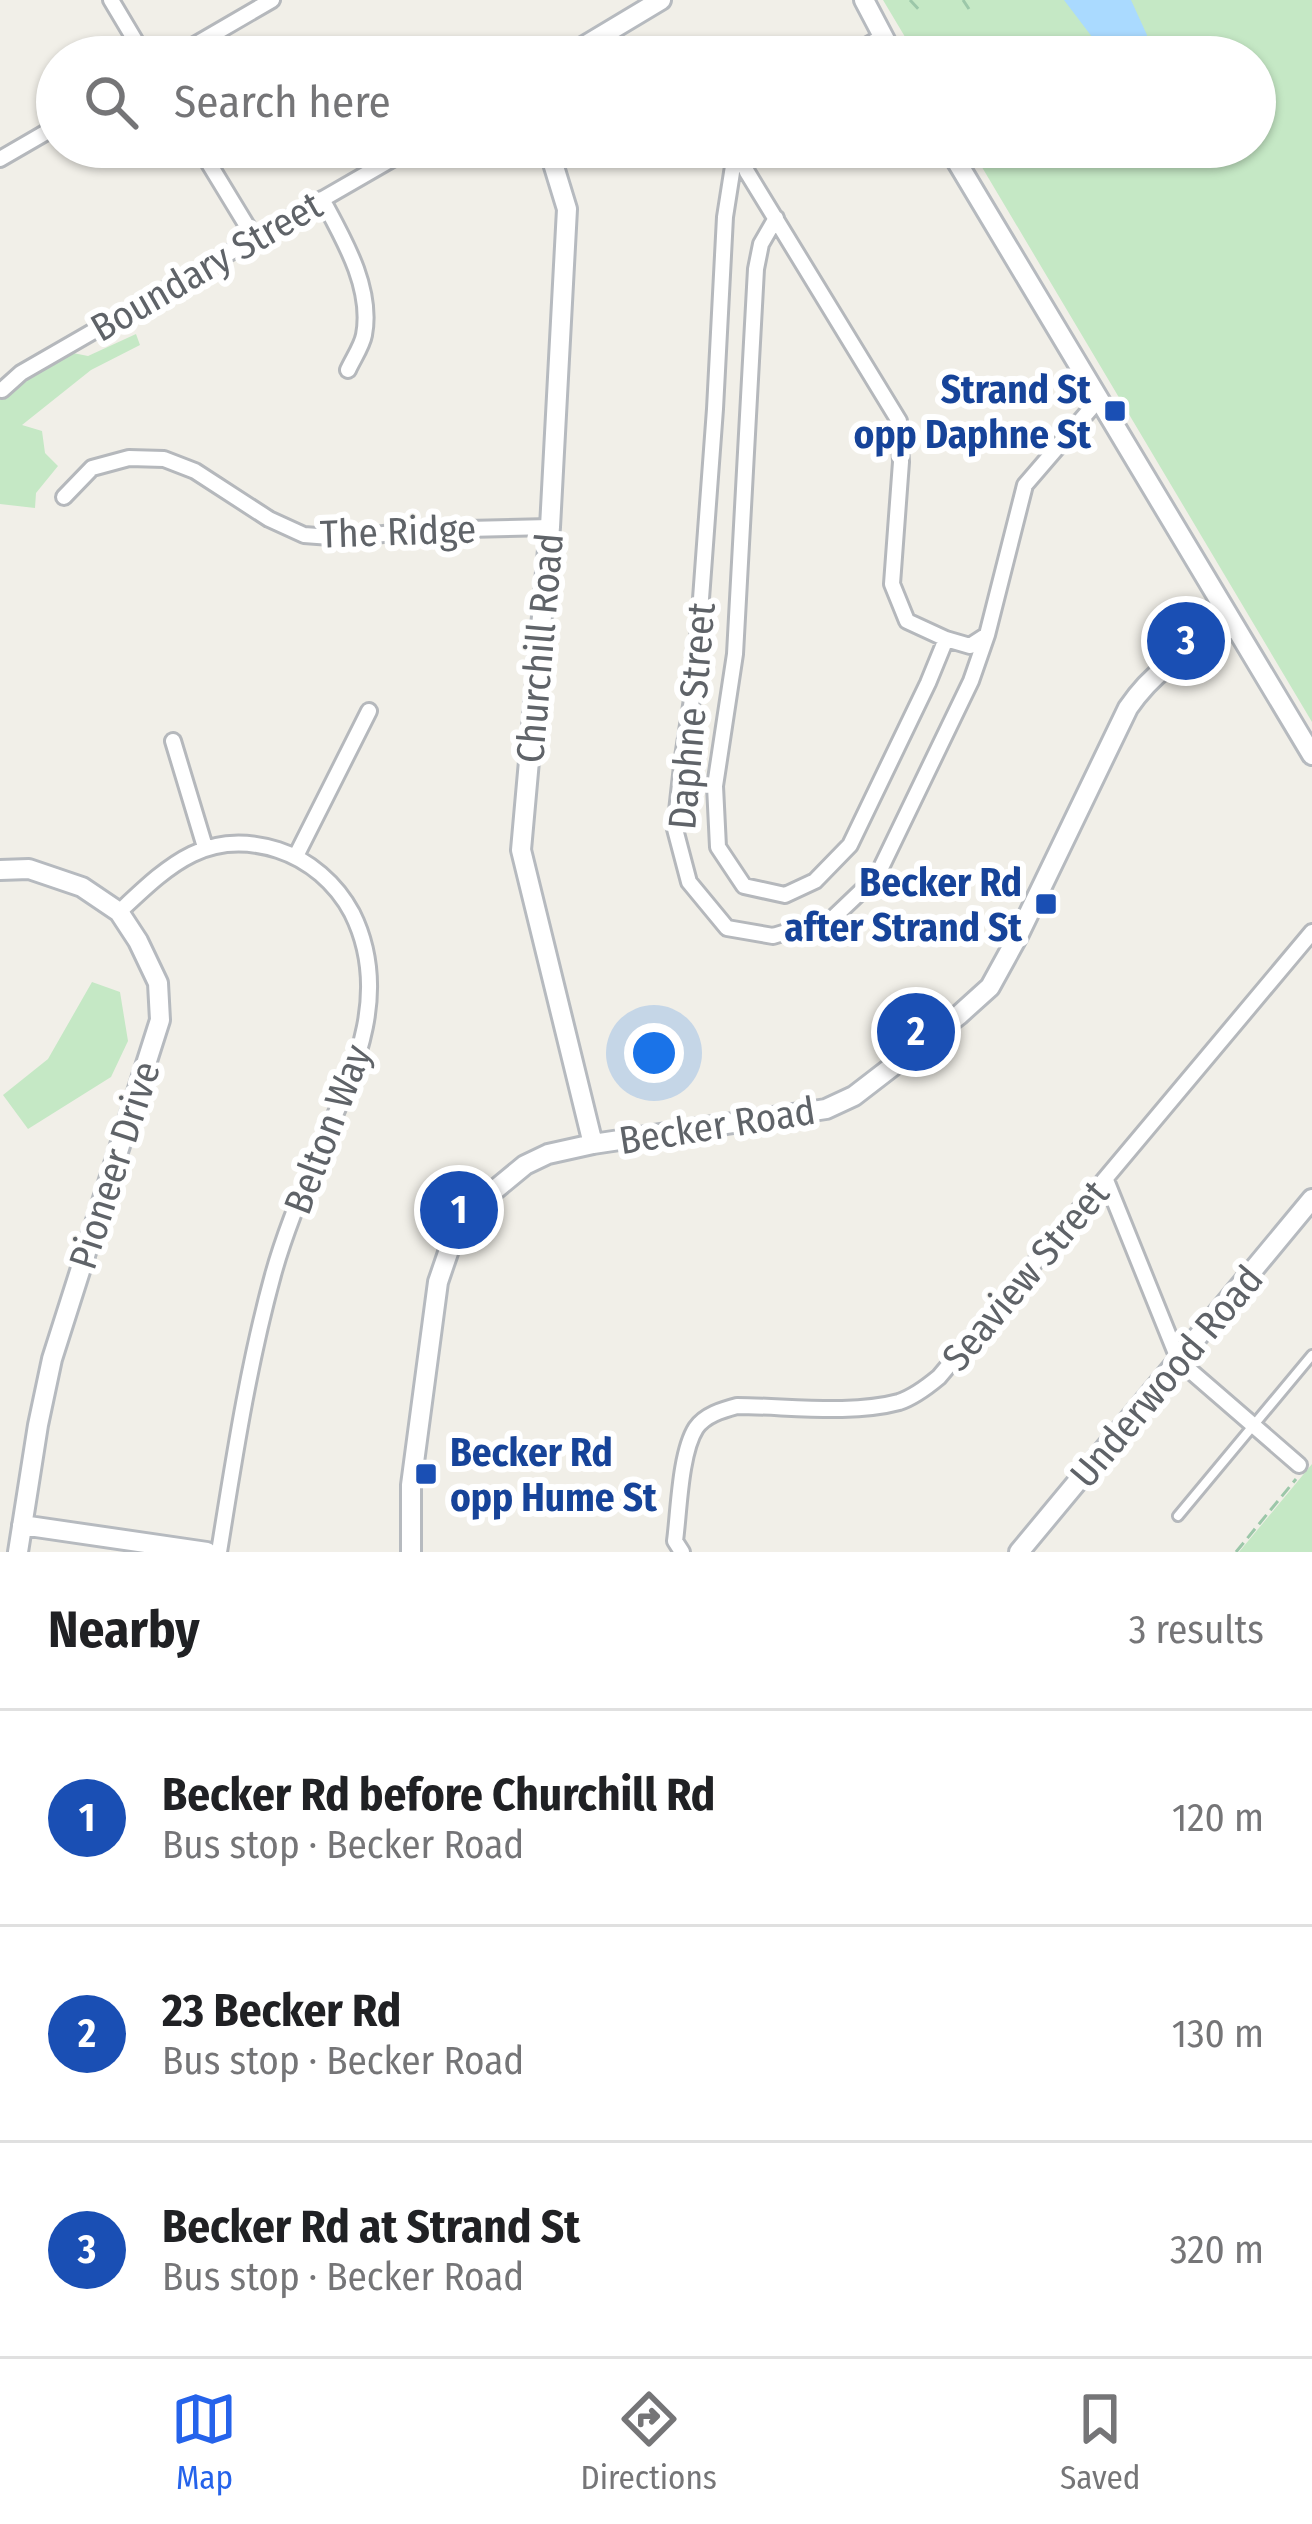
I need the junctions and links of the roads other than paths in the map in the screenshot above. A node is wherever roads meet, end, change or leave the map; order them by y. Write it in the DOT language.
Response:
graph roads {
  1 [pos="111,0"];
  2 [pos="272,0"];
  3 [pos="661,0"];
  4 [pos="864,0"];
  5 [pos="132,36"];
  6 [pos="210,36"];
  7 [pos="601,36"];
  8 [pos="882,36"];
  9 [pos="36,138"];
  10 [pos="0,159"];
  11 [pos="213,168"];
  12 [pos="377,168"];
  13 [pos="554,168"];
  14 [pos="733,168"];
  15 [pos="745,168"];
  16 [pos="961,168"];
  17 [pos="322,200"];
  18 [pos="776,218"];
  19 [pos="255,238"];
  20 [pos="349,370"];
  21 [pos="2,390"];
  22 [pos="1099,399"];
  23 [pos="64,497"];
  24 [pos="550,526"];
  25 [pos="1234,626"];
  26 [pos="988,634"];
  27 [pos="946,639"];
  28 [pos="369,711"];
  29 [pos="173,741"];
  30 [pos="1312,755"];
  31 [pos="205,847"];
  32 [pos="296,856"];
  33 [pos="0,870"];
  34 [pos="119,912"];
  35 [pos="1312,932"];
  36 [pos="592,1144"];
  37 [pos="1106,1180"];
  38 [pos="1312,1199"];
  39 [pos="1312,1355"];
  40 [pos="1179,1361"];
  41 [pos="1252,1425"];
  42 [pos="1302,1467"];
  43 [pos="1178,1516"];
  44 [pos="22,1525"];
  45 [pos="676,1548"];
  46 [pos="18,1552"];
  47 [pos="207,1552"];
  48 [pos="219,1552"];
  49 [pos="411,1552"];
  50 [pos="1019,1552"];
  1 -- 5 [label="street"];
  2 -- 6 [label="street"];
  3 -- 7 [label="street"];
  4 -- 8 [label="street"];
  9 -- 10 [label="street"];
  11 -- 19 [label="street"];
  12 -- 17 [label="street, Boundary Street"];
  13 -- 24 [label="street, Churchill Road"];
  14 -- 26 [label="street, Daphne Street"];
  15 -- 18 [label="street"];
  16 -- 22 [label="street"];
  17 -- 19 [label="street, Boundary Street"];
  17 -- 20 [label="street"];
  18 -- 27 [label="street"];
  18 -- 27 [label="street, Daphne Street"];
  19 -- 21 [label="street, Boundary Street"];
  22 -- 25 [label="street"];
  22 -- 26 [label="street, Daphne Street"];
  23 -- 24 [label="street, The Ridge"];
  24 -- 36 [label="street, Churchill Road"];
  25 -- 30 [label="street"];
  25 -- 36 [label="street, Becker Road"];
  26 -- 27 [label="street"];
  28 -- 32 [label="street"];
  29 -- 31 [label="street"];
  31 -- 32 [label="street, Belton Way"];
  31 -- 34 [label="street"];
  32 -- 48 [label="street, Belton Way"];
  33 -- 34 [label="street, Pioneer Drive"];
  34 -- 44 [label="street, Pioneer Drive"];
  35 -- 37 [label="street, Seaview Street"];
  36 -- 49 [label="street, Becker Road"];
  37 -- 40 [label="street"];
  37 -- 45 [label="street, Seaview Street"];
  38 -- 40 [label="street, Underwood Road"];
  39 -- 41 [label="lane"];
  40 -- 41 [label="street"];
  40 -- 50 [label="street, Underwood Road"];
  41 -- 42 [label="street"];
  41 -- 43 [label="lane"];
  44 -- 46 [label="street, Pioneer Drive"];
  44 -- 47 [label="street"];
}
